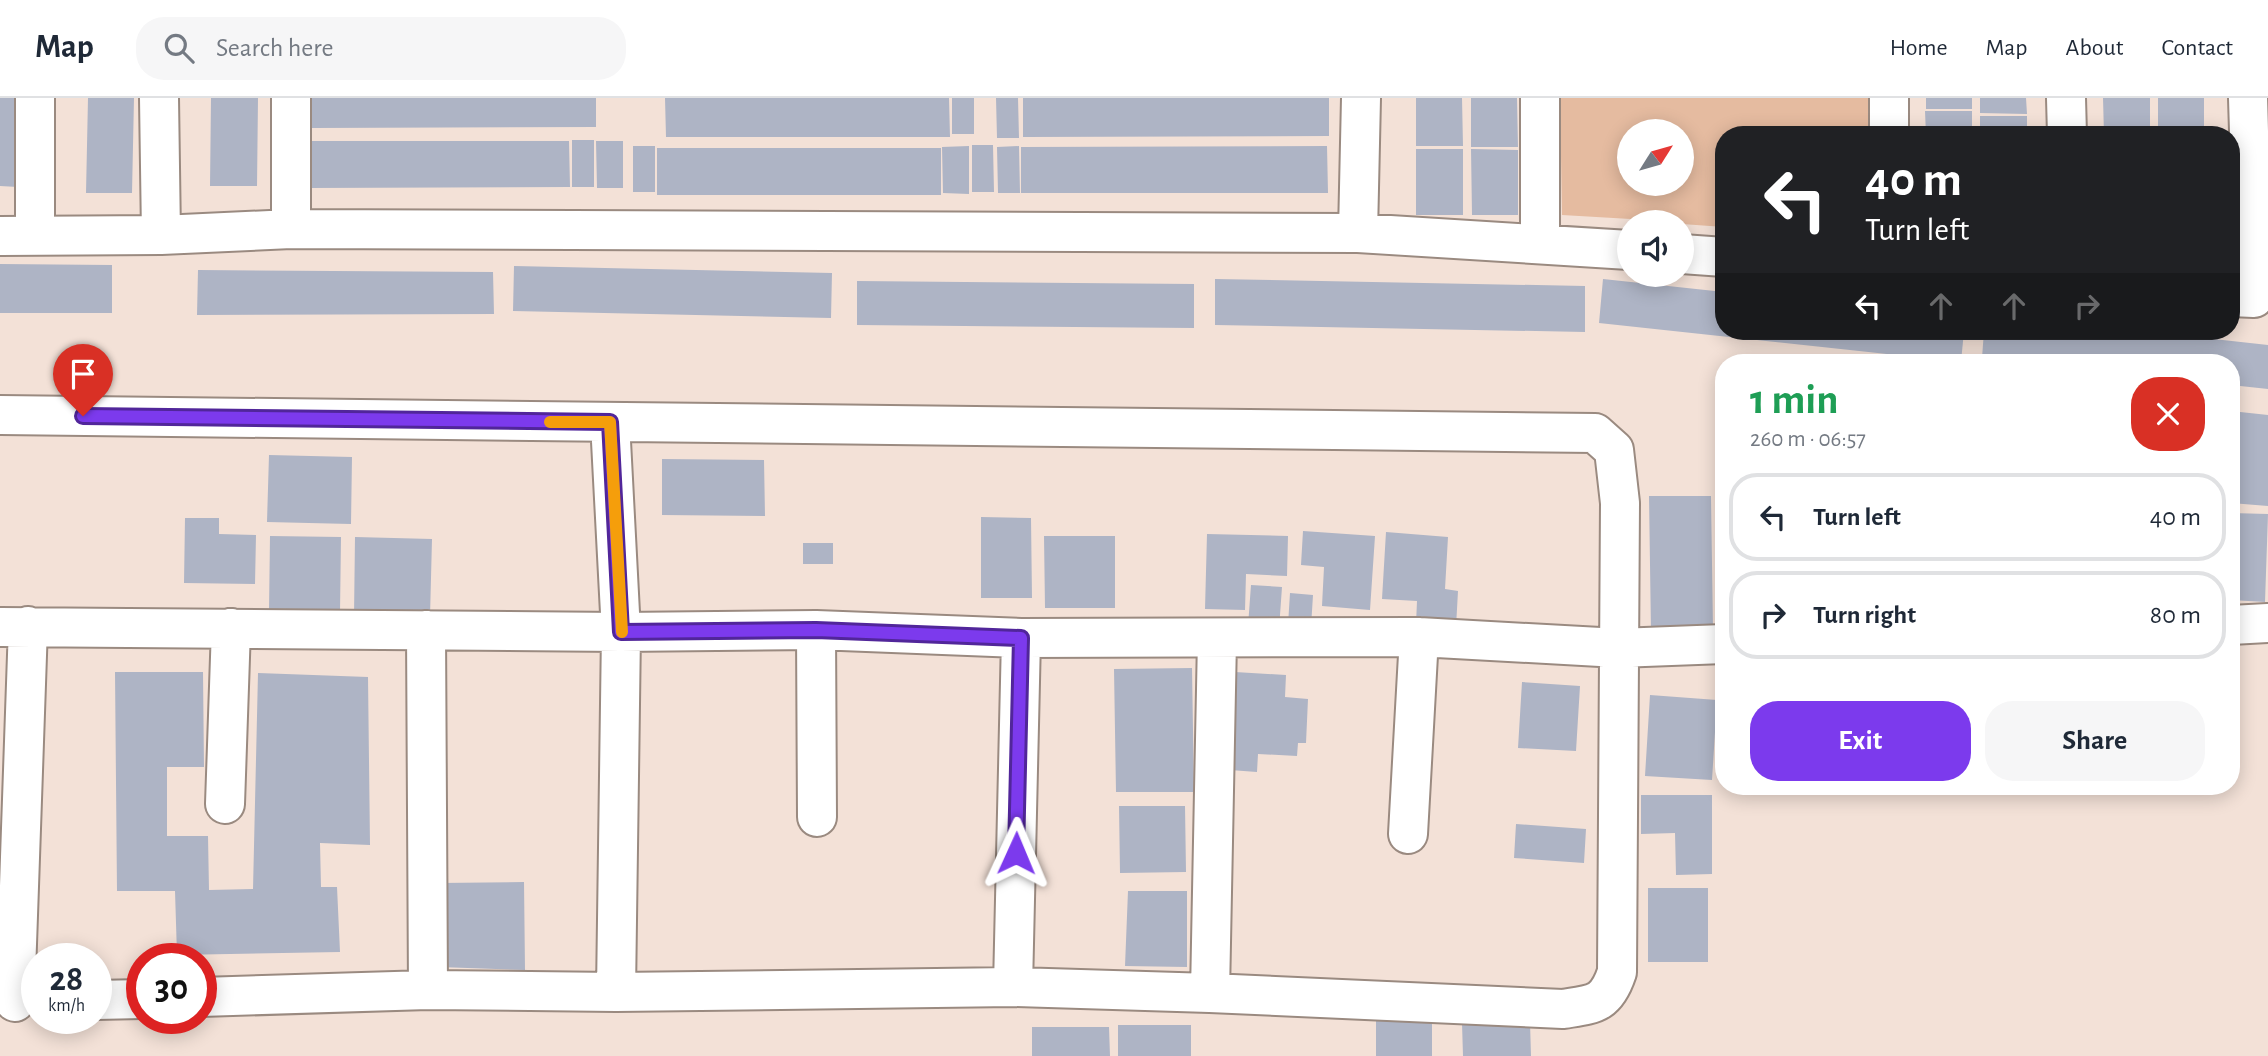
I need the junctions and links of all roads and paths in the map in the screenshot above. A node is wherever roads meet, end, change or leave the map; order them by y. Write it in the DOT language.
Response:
graph roads {
  1 [pos="35,98"];
  2 [pos="159,98"];
  3 [pos="291,98"];
  4 [pos="1361,98"];
  5 [pos="1540,98"];
  6 [pos="1889,98"];
  7 [pos="2066,98"];
  8 [pos="2248,98"];
  9 [pos="1889,126"];
  10 [pos="2067,126"];
  11 [pos="291,229"];
  12 [pos="1357,233"];
  13 [pos="161,235"];
  14 [pos="18,236"];
  15 [pos="1540,243"];
  16 [pos="1617,249"];
  17 [pos="1694,255"];
  18 [pos="1715,256"];
  19 [pos="2240,297"];
  20 [pos="0,415"];
  21 [pos="610,422"];
  22 [pos="2268,623"];
  23 [pos="2240,625"];
  24 [pos="14,627"];
  25 [pos="231,628"];
  26 [pos="426,630"];
  27 [pos="816,630"];
  28 [pos="621,632"];
  29 [pos="1419,637"];
  30 [pos="1021,638"];
  31 [pos="1217,639"];
  32 [pos="1715,644"];
  33 [pos="1618,648"];
  34 [pos="225,804"];
  35 [pos="817,817"];
  36 [pos="1408,834"];
  37 [pos="1013,987"];
  38 [pos="428,990"];
  39 [pos="617,992"];
  40 [pos="1210,993"];
  41 [pos="217,997"];
  42 [pos="17,1002"];
  1 -- 14 [label="street"];
  2 -- 13 [label="street"];
  3 -- 11 [label="street"];
  4 -- 12 [label="street"];
  5 -- 15 [label="street"];
  6 -- 9 [label="street"];
  7 -- 10 [label="street"];
  8 -- 19 [label="street"];
  11 -- 12 [label="street"];
  11 -- 13 [label="street"];
  12 -- 15 [label="street"];
  13 -- 14 [label="street"];
  15 -- 16 [label="street"];
  17 -- 18 [label="street"];
  20 -- 21 [label="street"];
  21 -- 28 [label="street"];
  21 -- 33 [label="street"];
  22 -- 23 [label="street"];
  24 -- 25 [label="street"];
  24 -- 42 [label="street"];
  25 -- 26 [label="street"];
  25 -- 34 [label="street"];
  26 -- 28 [label="street"];
  26 -- 38 [label="street"];
  27 -- 28 [label="street"];
  27 -- 30 [label="street"];
  27 -- 35 [label="street"];
  28 -- 39 [label="street"];
  29 -- 31 [label="street"];
  29 -- 33 [label="street"];
  29 -- 36 [label="street"];
  30 -- 31 [label="street"];
  30 -- 37 [label="street"];
  31 -- 40 [label="street"];
  32 -- 33 [label="street"];
  33 -- 40 [label="street"];
  37 -- 39 [label="street"];
  37 -- 40 [label="street"];
  38 -- 39 [label="street"];
  38 -- 41 [label="street"];
}
